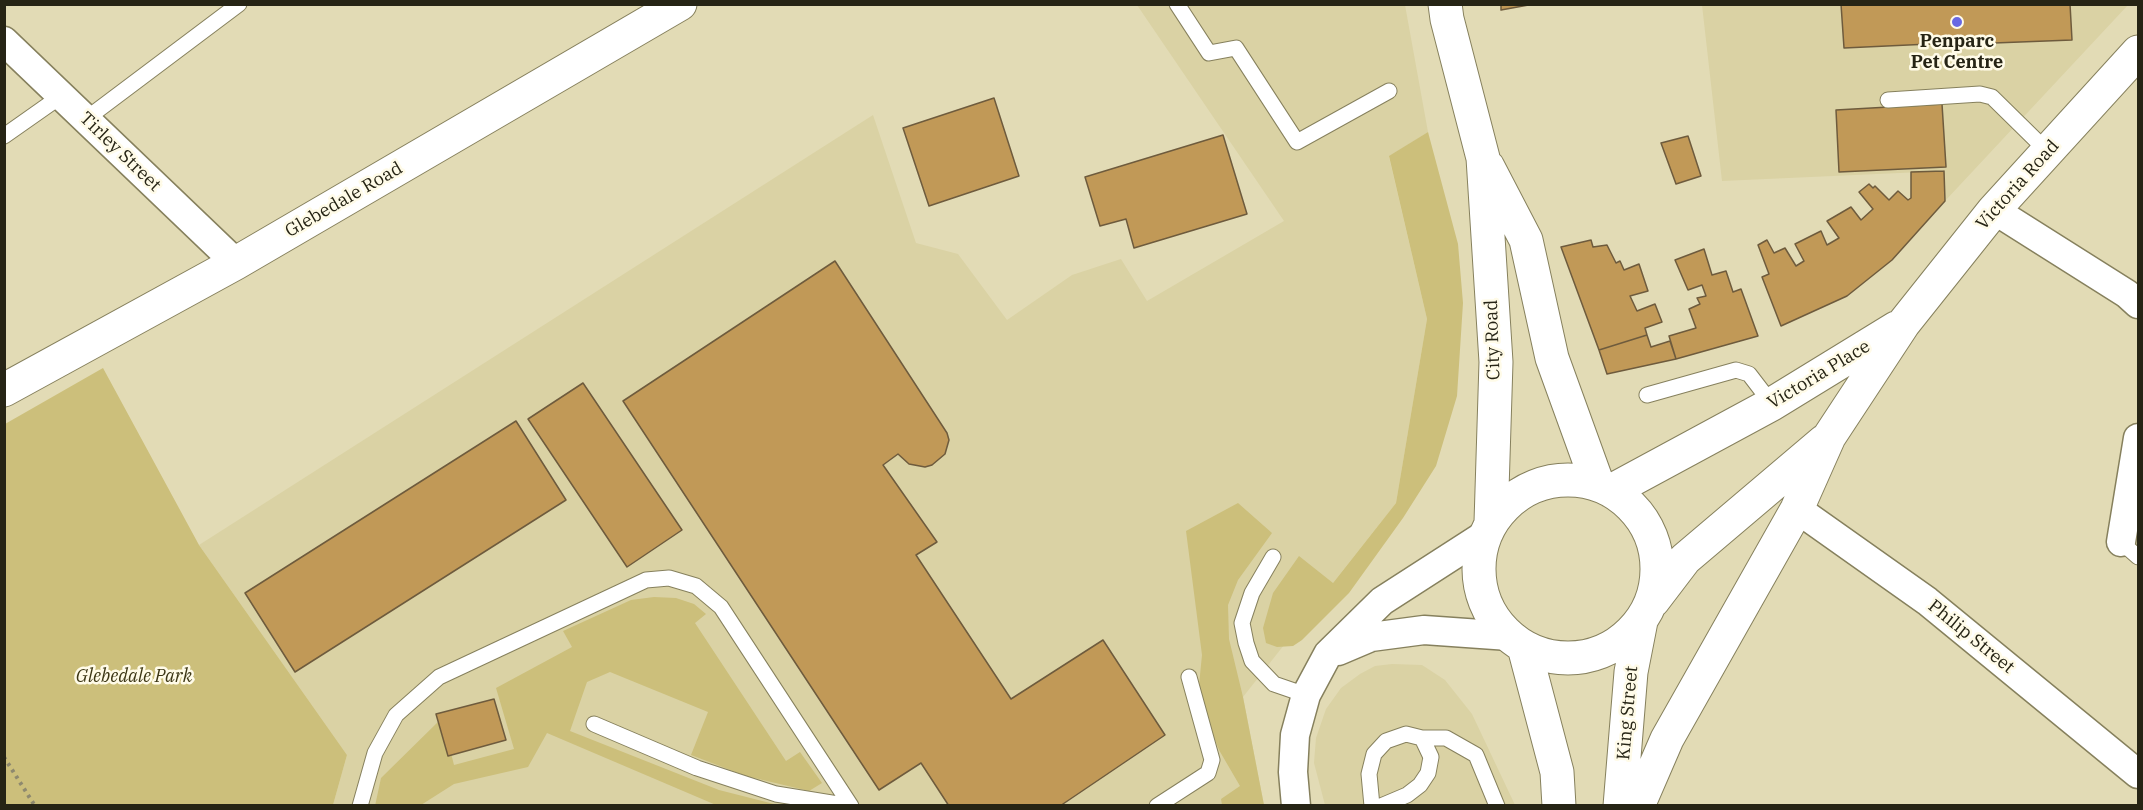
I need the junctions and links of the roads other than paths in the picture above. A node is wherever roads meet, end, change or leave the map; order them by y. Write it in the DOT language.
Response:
graph roads {
  1 [pos="680,4"];
  2 [pos="1177,4"];
  3 [pos="1445,4"];
  4 [pos="236,6"];
  5 [pos="4,41"];
  6 [pos="2139,52"];
  7 [pos="1389,92"];
  8 [pos="61,96"];
  9 [pos="1888,100"];
  10 [pos="86,119"];
  11 [pos="4,136"];
  12 [pos="2047,151"];
  13 [pos="1483,158"];
  14 [pos="1994,210"];
  15 [pos="236,263"];
  16 [pos="2135,294"];
  17 [pos="1904,322"];
  18 [pos="4,390"];
  19 [pos="1647,395"];
  20 [pos="1772,404"];
  21 [pos="1829,437"];
  22 [pos="2139,438"];
  23 [pos="1605,488"];
  24 [pos="1797,509"];
  25 [pos="1489,528"];
  26 [pos="2130,549"];
  27 [pos="1273,557"];
  28 [pos="1646,612"];
  29 [pos="1517,642"];
  30 [pos="1328,654"];
  31 [pos="1189,677"];
  32 [pos="1306,695"];
  33 [pos="594,724"];
  34 [pos="1422,738"];
  35 [pos="2139,774"];
  36 [pos="360,806"];
  37 [pos="850,806"];
  38 [pos="1156,806"];
  39 [pos="1296,806"];
  40 [pos="1372,806"];
  41 [pos="1381,806"];
  42 [pos="1497,806"];
  43 [pos="1559,806"];
  44 [pos="1620,806"];
  45 [pos="1638,806"];
  1 -- 15 [label="main road, Glebedale Road"];
  2 -- 7 [label="lane"];
  3 -- 13 [label="main road, City Road"];
  4 -- 10 [label="lane"];
  5 -- 8 [label="street, Tirley Street"];
  6 -- 12 [label="main road, Victoria Road"];
  8 -- 10 [label="street, Tirley Street"];
  8 -- 11 [label="lane"];
  9 -- 12 [label="lane"];
  10 -- 15 [label="street, Tirley Street"];
  12 -- 14 [label="main road, Victoria Road"];
  13 -- 23 [label="main road, City Road"];
  13 -- 25 [label="main road, City Road"];
  14 -- 16 [label="street"];
  14 -- 17 [label="main road, Victoria Road"];
  15 -- 18 [label="main road, Glebedale Road"];
  17 -- 20 [label="main road, Victoria Place"];
  17 -- 21 [label="main road, Victoria Place"];
  19 -- 20 [label="lane"];
  20 -- 23 [label="main road, Victoria Place"];
  21 -- 24 [label="main road, Victoria Place"];
  21 -- 28 [label="main road, Victoria Place"];
  22 -- 26 [label="street"];
  23 -- 25 [label="main road"];
  23 -- 28 [label="main road"];
  24 -- 35 [label="street, Philip Street"];
  24 -- 45 [label="main road, Victoria Place"];
  25 -- 29 [label="main road"];
  25 -- 30 [label="street"];
  27 -- 32 [label="lane"];
  28 -- 29 [label="main road"];
  28 -- 44 [label="main road, King Street"];
  29 -- 30 [label="street"];
  29 -- 43 [label="main road"];
  30 -- 32 [label="street"];
  31 -- 38 [label="lane"];
  32 -- 39 [label="street"];
  33 -- 37 [label="lane"];
  34 -- 40 [label="lane"];
  34 -- 41 [label="lane"];
  34 -- 42 [label="lane"];
  36 -- 37 [label="lane"];
}
